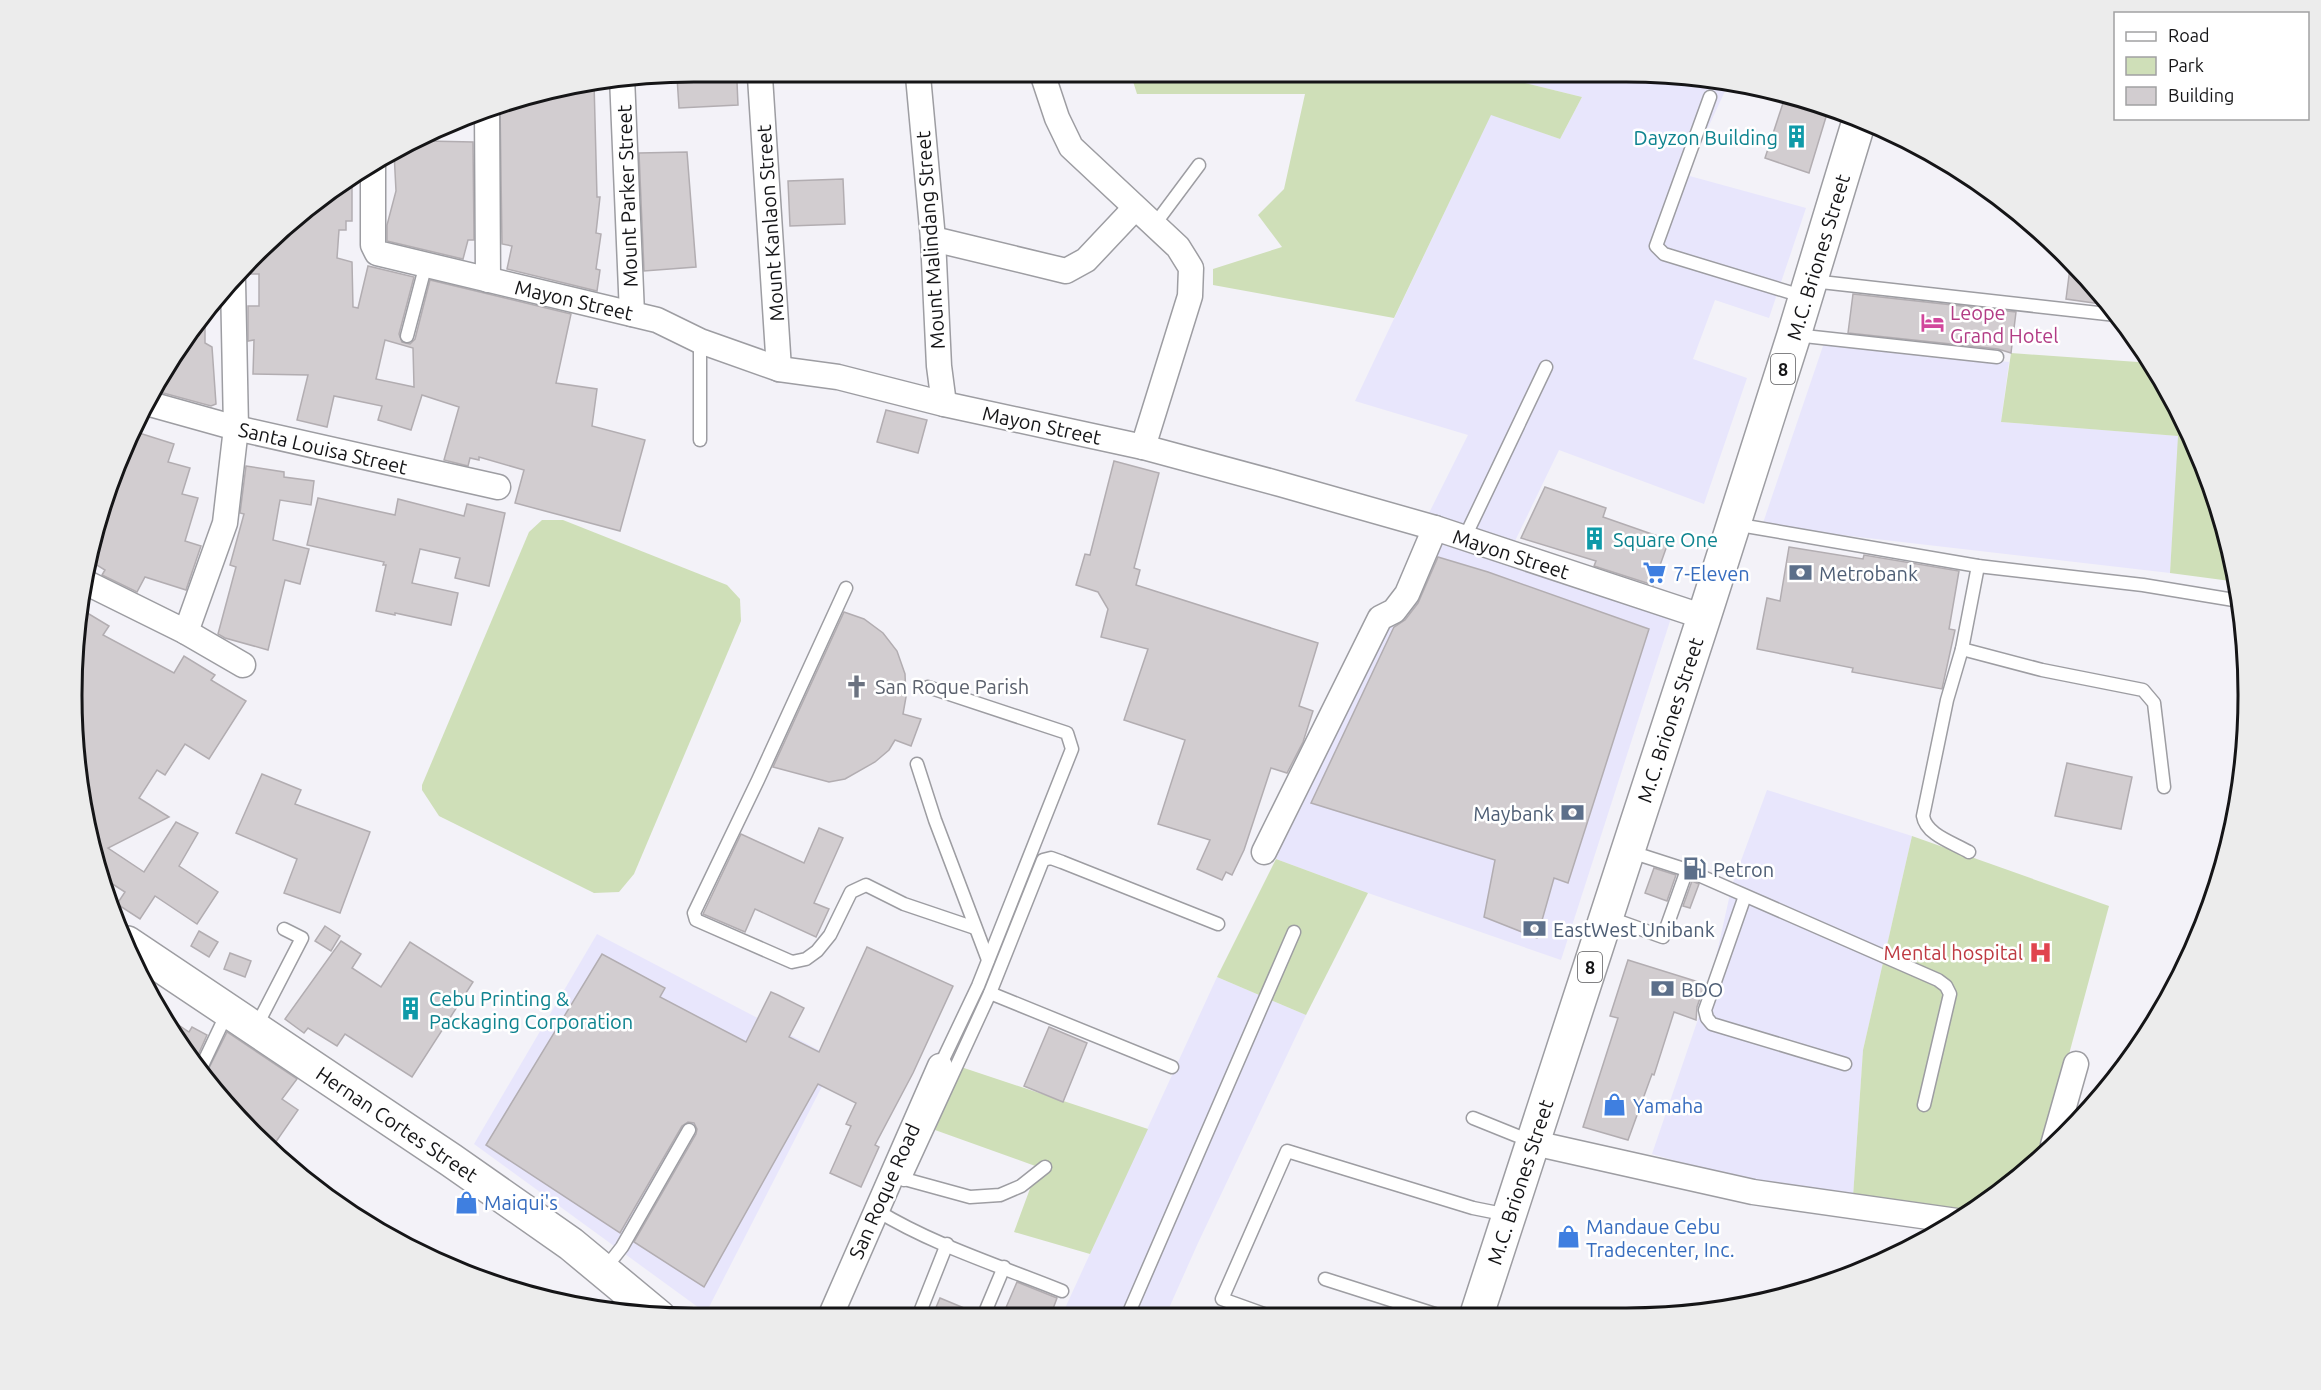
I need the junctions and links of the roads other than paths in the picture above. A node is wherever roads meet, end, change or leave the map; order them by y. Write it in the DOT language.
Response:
graph roads {
  1 [pos="760,82"];
  2 [pos="919,82"];
  3 [pos="1045,82"];
  4 [pos="622,87"];
  5 [pos="1710,97"];
  6 [pos="487,119"];
  7 [pos="1857,128"];
  8 [pos="1199,165"];
  9 [pos="373,175"];
  10 [pos="1135,208"];
  11 [pos="1155,224"];
  12 [pos="933,239"];
  13 [pos="426,264"];
  14 [pos="488,280"];
  15 [pos="1808,289"];
  16 [pos="233,292"];
  17 [pos="632,314"];
  18 [pos="2106,314"];
  19 [pos="1794,335"];
  20 [pos="407,336"];
  21 [pos="700,341"];
  22 [pos="1996,357"];
  23 [pos="1546,367"];
  24 [pos="779,369"];
  25 [pos="944,404"];
  26 [pos="156,406"];
  27 [pos="236,428"];
  28 [pos="700,440"];
  29 [pos="1143,447"];
  30 [pos="498,487"];
  31 [pos="1733,524"];
  32 [pos="1435,528"];
  33 [pos="1464,539"];
  34 [pos="1977,566"];
  35 [pos="93,586"];
  36 [pos="846,588"];
  37 [pos="2231,599"];
  38 [pos="1704,617"];
  39 [pos="186,632"];
  40 [pos="1962,649"];
  41 [pos="243,665"];
  42 [pos="928,687"];
  43 [pos="917,764"];
  44 [pos="2164,787"];
  45 [pos="1627,850"];
  46 [pos="1264,852"];
  47 [pos="1969,852"];
  48 [pos="1687,870"];
  49 [pos="1744,896"];
  50 [pos="1606,917"];
  51 [pos="1218,924"];
  52 [pos="975,928"];
  53 [pos="284,929"];
  54 [pos="1294,932"];
  55 [pos="140,952"];
  56 [pos="988,960"];
  57 [pos="990,993"];
  58 [pos="241,1020"];
  59 [pos="206,1064"];
  60 [pos="1845,1064"];
  61 [pos="2076,1064"];
  62 [pos="940,1066"];
  63 [pos="1172,1067"];
  64 [pos="1924,1105"];
  65 [pos="1473,1118"];
  66 [pos="689,1130"];
  67 [pos="2057,1130"];
  68 [pos="1534,1143"];
  69 [pos="1045,1167"];
  70 [pos="897,1177"];
  71 [pos="876,1210"];
  72 [pos="1508,1215"];
  73 [pos="1942,1219"];
  74 [pos="947,1244"];
  75 [pos="1004,1267"];
  76 [pos="603,1270"];
  77 [pos="1325,1279"];
  78 [pos="1062,1291"];
  79 [pos="645,1305"];
  80 [pos="834,1308"];
  81 [pos="922,1308"];
  82 [pos="987,1308"];
  83 [pos="1131,1308"];
  84 [pos="1247,1308"];
  85 [pos="1416,1308"];
  86 [pos="1479,1308"];
  1 -- 24 [label="street, Mount Kanlaon Street"];
  2 -- 12 [label="street, Mount Malindang Street"];
  3 -- 10 [label="street"];
  4 -- 17 [label="street, Mount Parker Street"];
  5 -- 15 [label="lane"];
  6 -- 14 [label="street"];
  7 -- 15 [label="main road, M.C. Briones Street / 8"];
  8 -- 11 [label="lane"];
  9 -- 13 [label="street, Mayon Street"];
  10 -- 11 [label="street"];
  10 -- 12 [label="street"];
  11 -- 29 [label="street"];
  12 -- 25 [label="street, Mount Malindang Street"];
  13 -- 14 [label="street, Mayon Street"];
  13 -- 20 [label="lane"];
  14 -- 17 [label="street, Mayon Street"];
  15 -- 18 [label="lane"];
  15 -- 19 [label="main road, M.C. Briones Street / 8"];
  16 -- 27 [label="street"];
  17 -- 21 [label="street, Mayon Street"];
  19 -- 22 [label="lane"];
  19 -- 31 [label="main road, M.C. Briones Street / 8"];
  21 -- 24 [label="street, Mayon Street"];
  21 -- 28 [label="lane"];
  23 -- 33 [label="lane"];
  24 -- 25 [label="street, Mayon Street"];
  25 -- 29 [label="street, Mayon Street"];
  26 -- 27 [label="street, Santa Louisa Street"];
  27 -- 30 [label="street, Santa Louisa Street"];
  27 -- 39 [label="street"];
  29 -- 32 [label="street, Mayon Street"];
  31 -- 34 [label="lane"];
  31 -- 38 [label="main road, M.C. Briones Street / 8"];
  32 -- 33 [label="street, Mayon Street"];
  32 -- 46 [label="street"];
  33 -- 38 [label="street, Mayon Street"];
  34 -- 37 [label="lane"];
  34 -- 40 [label="lane"];
  35 -- 39 [label="street"];
  36 -- 52 [label="lane"];
  38 -- 45 [label="main road, M.C. Briones Street / 8"];
  39 -- 41 [label="street"];
  40 -- 44 [label="lane"];
  40 -- 47 [label="lane"];
  42 -- 56 [label="lane"];
  43 -- 52 [label="lane"];
  45 -- 48 [label="lane"];
  45 -- 50 [label="main road, M.C. Briones Street / 8"];
  48 -- 49 [label="lane"];
  48 -- 50 [label="lane"];
  49 -- 60 [label="lane"];
  49 -- 64 [label="lane"];
  50 -- 68 [label="main road, M.C. Briones Street / 8"];
  51 -- 57 [label="lane"];
  52 -- 56 [label="lane"];
  53 -- 58 [label="lane"];
  54 -- 83 [label="lane"];
  55 -- 58 [label="main road, Hernan Cortes Street"];
  56 -- 62 [label="lane"];
  57 -- 63 [label="lane"];
  57 -- 70 [label="lane"];
  58 -- 59 [label="lane"];
  58 -- 76 [label="main road, Hernan Cortes Street"];
  61 -- 67 [label="street"];
  62 -- 70 [label="street, San Roque Road"];
  65 -- 68 [label="lane"];
  66 -- 76 [label="lane"];
  68 -- 72 [label="main road, M.C. Briones Street / 8"];
  68 -- 73 [label="street"];
  69 -- 70 [label="lane"];
  70 -- 71 [label="street, San Roque Road"];
  71 -- 74 [label="lane"];
  71 -- 80 [label="street, San Roque Road"];
  72 -- 84 [label="lane"];
  72 -- 86 [label="main road, M.C. Briones Street / 8"];
  74 -- 75 [label="lane"];
  74 -- 81 [label="lane"];
  75 -- 78 [label="lane"];
  75 -- 82 [label="lane"];
  76 -- 79 [label="main road, Hernan Cortes Street"];
  77 -- 85 [label="lane"];
}
